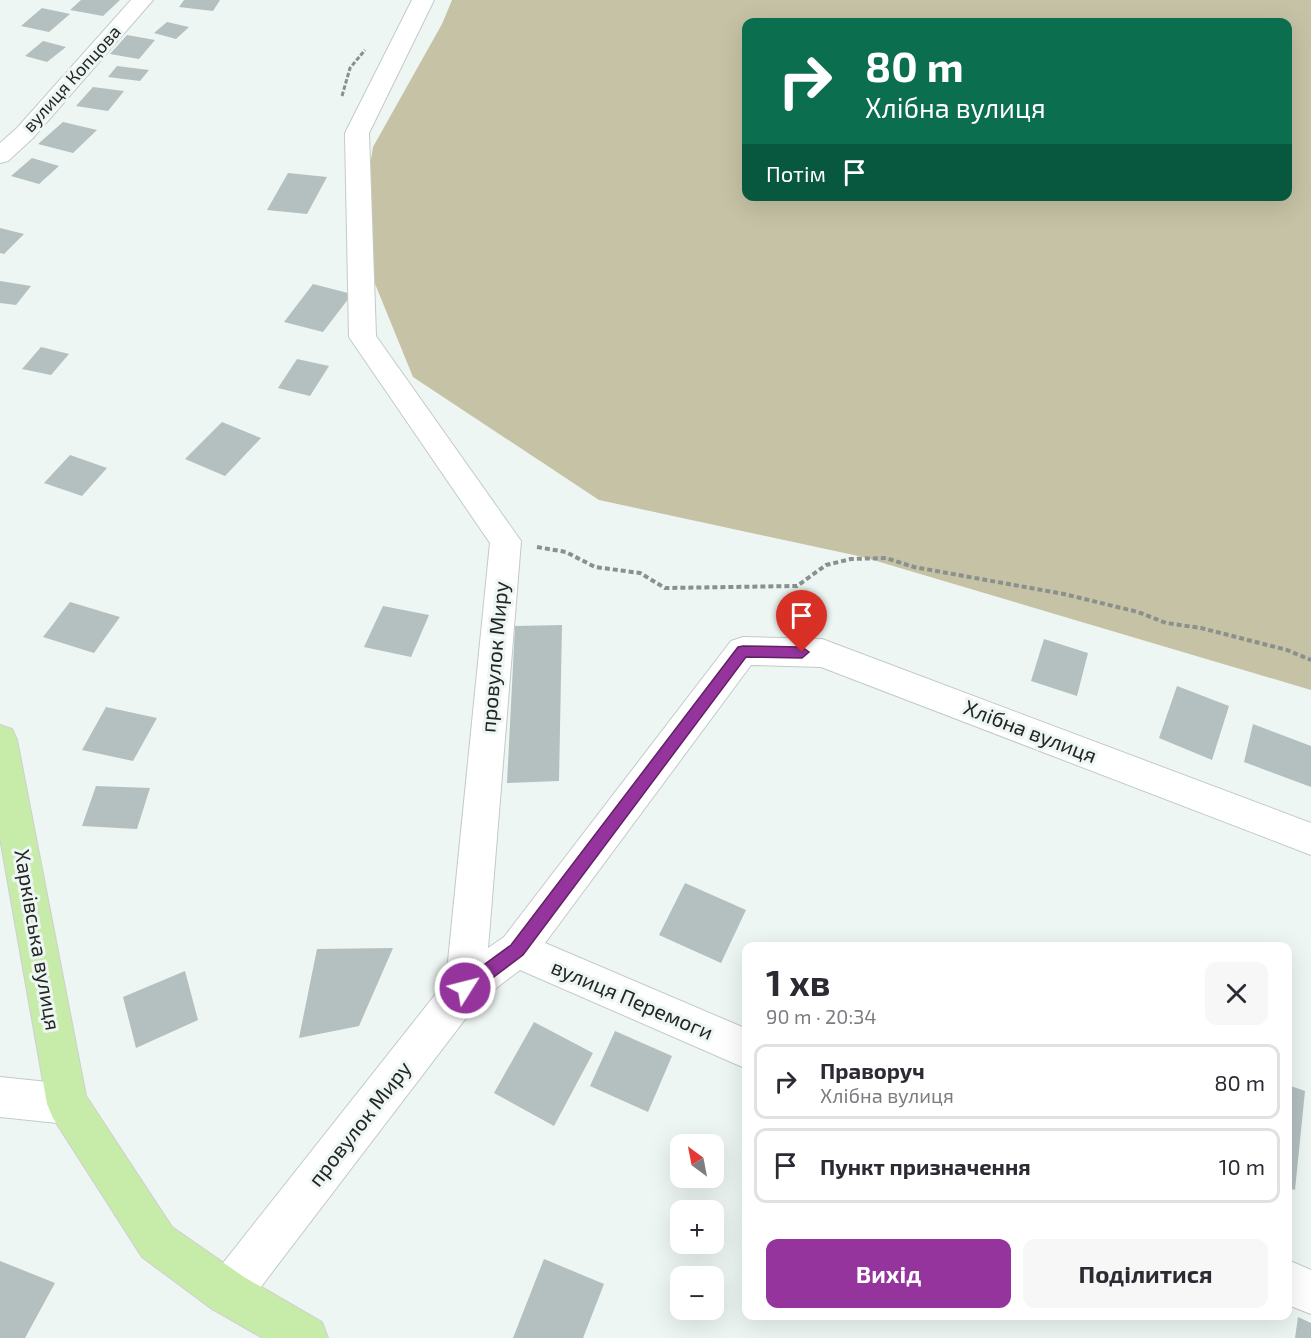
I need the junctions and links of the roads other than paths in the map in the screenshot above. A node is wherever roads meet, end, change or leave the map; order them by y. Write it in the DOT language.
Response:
graph roads {
  1 [pos="142,0"];
  2 [pos="423,0"];
  3 [pos="0,156"];
  4 [pos="0,740"];
  5 [pos="1311,839"];
  6 [pos="517,950"];
  7 [pos="465,988"];
  8 [pos="742,1047"];
  9 [pos="0,1097"];
  10 [pos="67,1104"];
  11 [pos="1292,1284"];
  12 [pos="1311,1292"];
  13 [pos="228,1293"];
  14 [pos="306,1338"];
  1 -- 3 [label="street, вулиця Копцова"];
  2 -- 7 [label="street, провулок Миру"];
  4 -- 10 [label="main road, Харківська вулиця"];
  5 -- 6 [label="street, Хлібна вулиця"];
  6 -- 7 [label="street"];
  6 -- 8 [label="street, вулиця Перемоги"];
  7 -- 13 [label="street, провулок Миру"];
  9 -- 10 [label="street"];
  10 -- 13 [label="main road"];
  11 -- 12 [label="street"];
  13 -- 14 [label="main road"];
}
